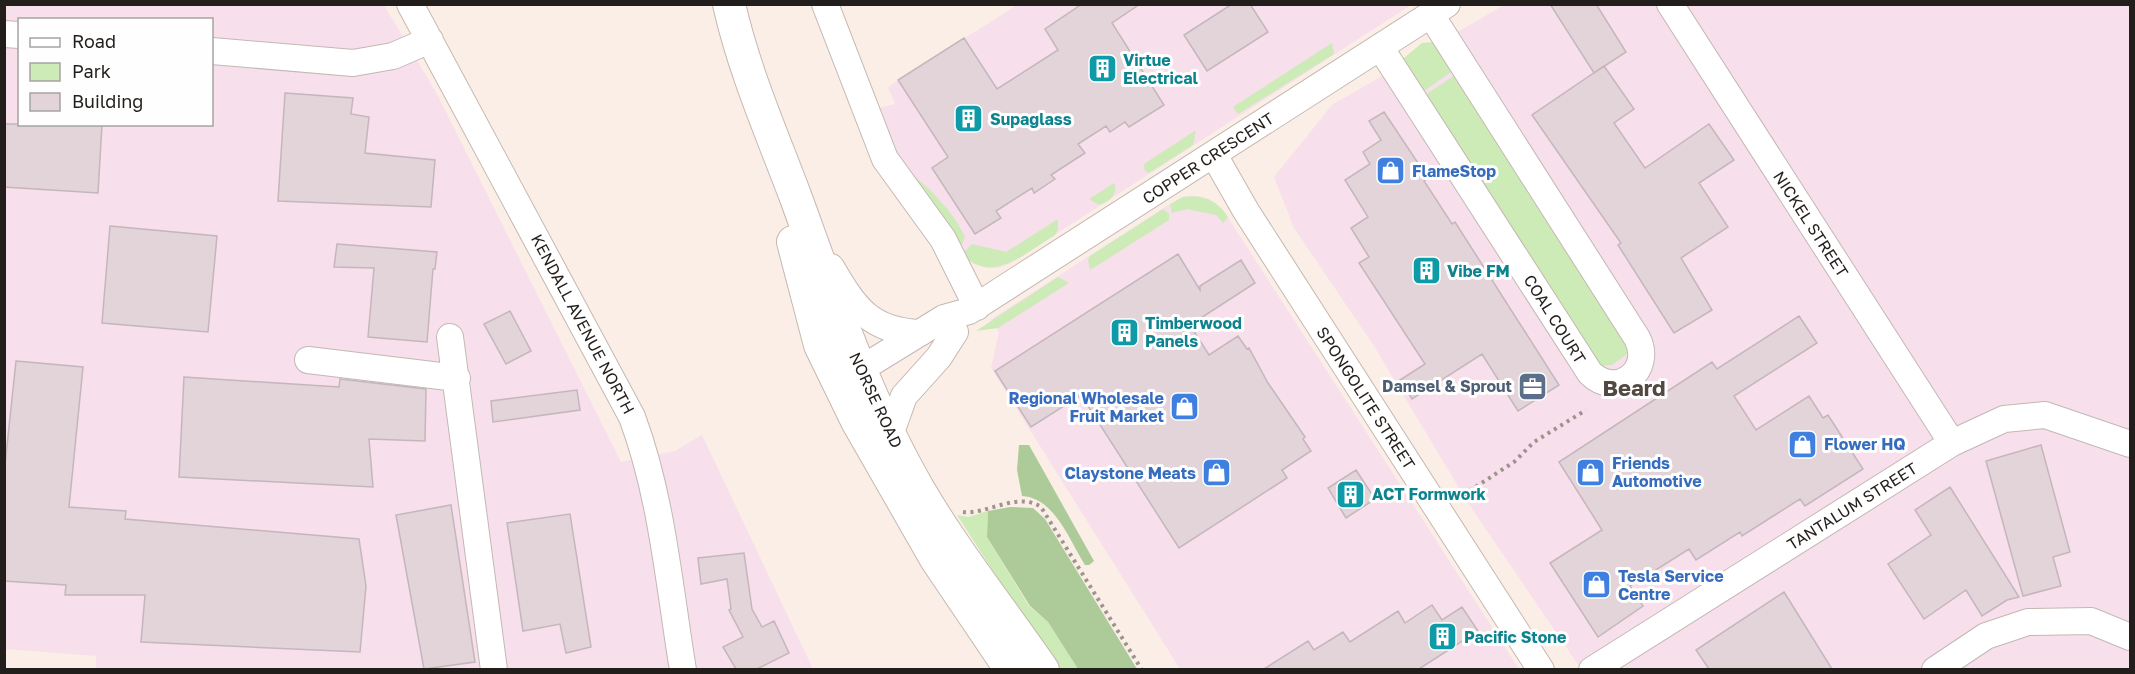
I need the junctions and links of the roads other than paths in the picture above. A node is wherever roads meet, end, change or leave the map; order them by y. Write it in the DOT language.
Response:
graph roads {
  1 [pos="410,4"];
  2 [pos="825,4"];
  3 [pos="1670,4"];
  4 [pos="1439,10"];
  5 [pos="729,12"];
  6 [pos="430,40"];
  7 [pos="1380,48"];
  8 [pos="213,51"];
  9 [pos="759,104"];
  10 [pos="1214,155"];
  11 [pos="805,223"];
  12 [pos="973,309"];
  13 [pos="955,332"];
  14 [pos="920,333"];
  15 [pos="450,337"];
  16 [pos="308,360"];
  17 [pos="457,378"];
  18 [pos="853,383"];
  19 [pos="890,435"];
  20 [pos="1952,443"];
  21 [pos="2130,444"];
  22 [pos="2130,637"];
  23 [pos="494,669"];
  24 [pos="683,669"];
  25 [pos="1011,669"];
  26 [pos="1042,669"];
  27 [pos="1541,669"];
  28 [pos="1592,669"];
  29 [pos="1935,669"];
  1 -- 6 [label="street, KENDALL AVENUE NORTH"];
  2 -- 12 [label="street"];
  3 -- 20 [label="street, NICKEL STREET"];
  4 -- 7 [label="street, COPPER CRESCENT"];
  4 -- 7 [label="street, COAL COURT"];
  5 -- 9 [label="main road, NORSE ROAD"];
  6 -- 8 [label="street"];
  6 -- 24 [label="street, KENDALL AVENUE NORTH"];
  7 -- 10 [label="street, COPPER CRESCENT"];
  9 -- 11 [label="main road, NORSE ROAD"];
  9 -- 18 [label="main road, NORSE ROAD"];
  10 -- 12 [label="street, COPPER CRESCENT"];
  10 -- 27 [label="street, SPONGOLITE STREET"];
  11 -- 14 [label="street"];
  11 -- 18 [label="main road, NORSE ROAD"];
  12 -- 13 [label="street, COPPER CRESCENT"];
  12 -- 14 [label="street, COPPER CRESCENT"];
  13 -- 18 [label="street, COPPER CRESCENT"];
  13 -- 19 [label="street"];
  14 -- 18 [label="street, COPPER CRESCENT"];
  15 -- 17 [label="street"];
  16 -- 17 [label="street"];
  17 -- 23 [label="street"];
  18 -- 19 [label="main road, NORSE ROAD"];
  18 -- 25 [label="main road, NORSE ROAD"];
  19 -- 26 [label="main road, NORSE ROAD"];
  20 -- 21 [label="street, TANTALUM STREET"];
  20 -- 28 [label="street, TANTALUM STREET"];
  22 -- 29 [label="street"];
}
